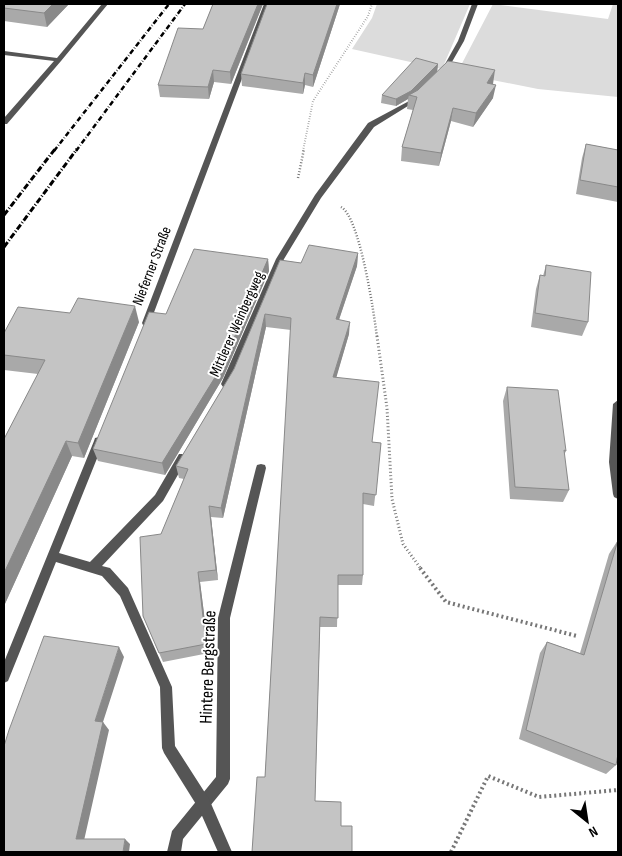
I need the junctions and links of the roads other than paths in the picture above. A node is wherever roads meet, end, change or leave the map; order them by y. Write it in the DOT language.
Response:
graph roads {
  1 [pos="105,4"];
  2 [pos="267,4"];
  3 [pos="475,4"];
  4 [pos="4,53"];
  5 [pos="59,60"];
  6 [pos="440,76"];
  7 [pos="417,97"];
  8 [pos="4,122"];
  9 [pos="142,333"];
  10 [pos="219,397"];
  11 [pos="618,404"];
  12 [pos="102,432"];
  13 [pos="189,447"];
  14 [pos="261,468"];
  15 [pos="618,494"];
  16 [pos="52,556"];
  17 [pos="92,568"];
  18 [pos="4,676"];
  19 [pos="204,804"];
  20 [pos="174,852"];
  21 [pos="225,852"];
  1 -- 5 [label="street"];
  2 -- 9 [label="street, Nieferner Straße"];
  3 -- 6 [label="street"];
  4 -- 5 [label="street"];
  5 -- 8 [label="street"];
  7 -- 10 [label="street, Mittlerer Weinbergweg"];
  11 -- 15 [label="street"];
  12 -- 16 [label="street"];
  13 -- 17 [label="street"];
  14 -- 19 [label="street, Hintere Bergstraße"];
  16 -- 17 [label="street"];
  16 -- 18 [label="street"];
  17 -- 19 [label="street"];
  19 -- 20 [label="street, Hintere Bergstraße"];
  19 -- 21 [label="street"];
}
